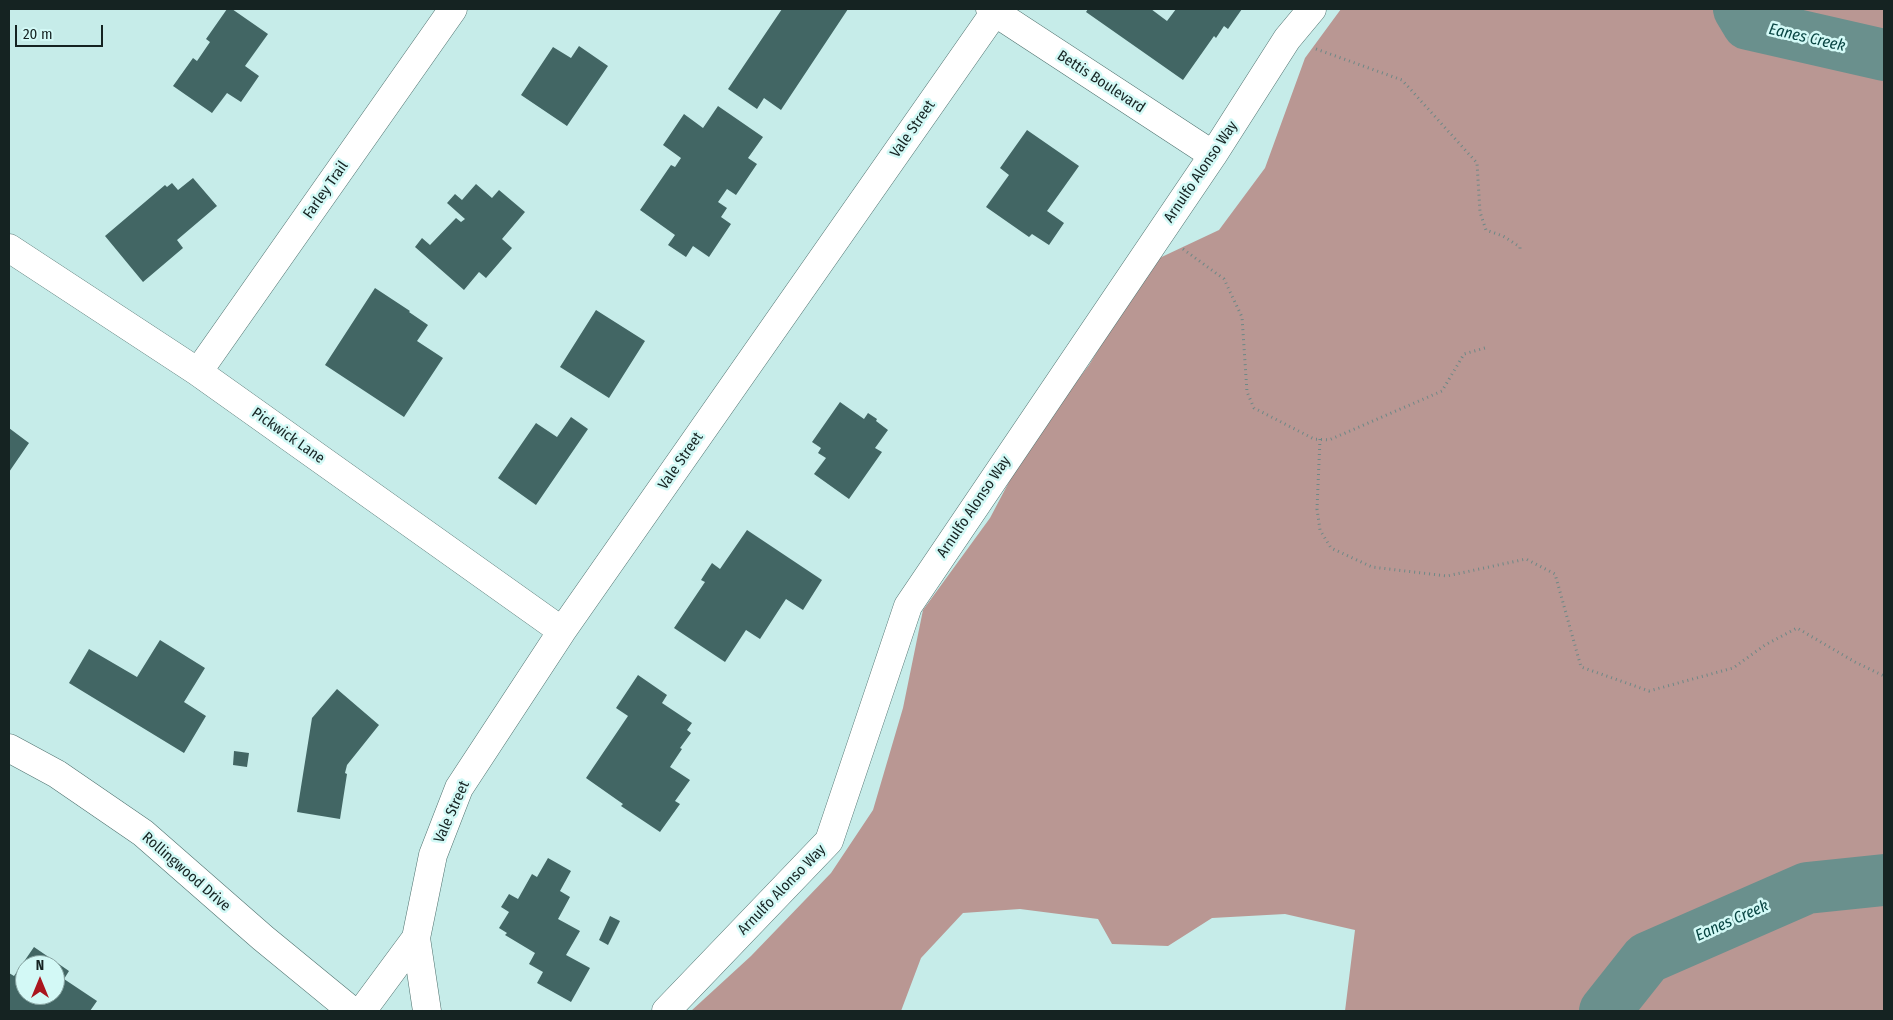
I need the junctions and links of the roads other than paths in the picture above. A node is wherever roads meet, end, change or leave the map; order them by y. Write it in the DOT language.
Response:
graph roads {
  1 [pos="453,9"];
  2 [pos="1312,9"];
  3 [pos="994,10"];
  4 [pos="1213,155"];
  5 [pos="9,248"];
  6 [pos="198,372"];
  7 [pos="562,630"];
  8 [pos="9,748"];
  9 [pos="416,938"];
  10 [pos="352,1011"];
  11 [pos="362,1011"];
  12 [pos="428,1011"];
  13 [pos="666,1011"];
  1 -- 6 [label="street, Farley Trail"];
  2 -- 4 [label="street, Arnulfo Alonso Way"];
  3 -- 4 [label="street, Bettis Boulevard"];
  3 -- 7 [label="street, Vale Street"];
  4 -- 13 [label="street, Arnulfo Alonso Way"];
  5 -- 6 [label="street, Pickwick Lane"];
  6 -- 7 [label="street, Pickwick Lane"];
  7 -- 9 [label="street, Vale Street"];
  8 -- 10 [label="street, Rollingwood Drive"];
  9 -- 11 [label="street, Vale Street"];
  9 -- 12 [label="street, Vale Street"];
}
